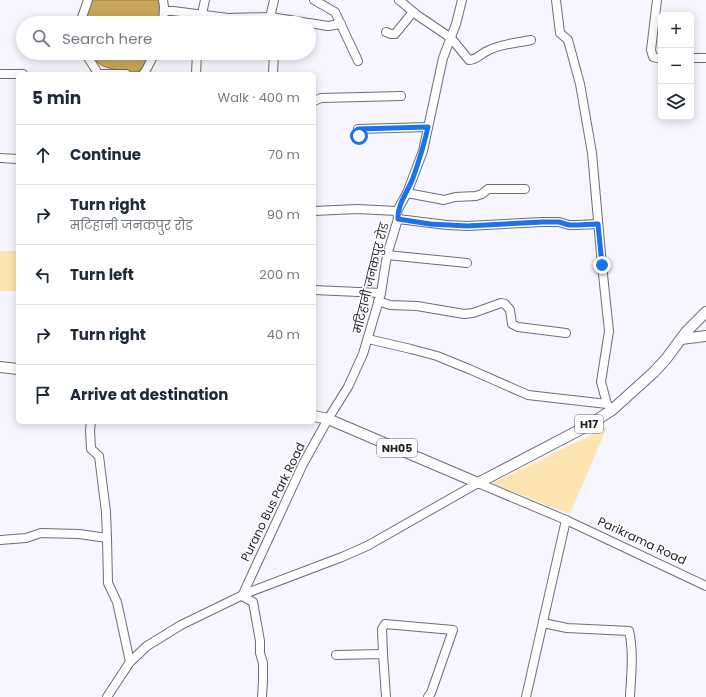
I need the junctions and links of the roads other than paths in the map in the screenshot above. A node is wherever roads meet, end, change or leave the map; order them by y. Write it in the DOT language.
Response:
graph roads {
  1 [pos="88,0"];
  2 [pos="163,0"];
  3 [pos="205,0"];
  4 [pos="274,0"];
  5 [pos="314,0"];
  6 [pos="399,0"];
  7 [pos="462,0"];
  8 [pos="556,0"];
  9 [pos="658,0"];
  10 [pos="164,11"];
  11 [pos="413,12"];
  12 [pos="82,16"];
  13 [pos="164,16"];
  14 [pos="187,16"];
  15 [pos="202,16"];
  16 [pos="273,16"];
  17 [pos="316,24"];
  18 [pos="341,24"];
  19 [pos="386,32"];
  20 [pos="450,38"];
  21 [pos="531,40"];
  22 [pos="658,58"];
  23 [pos="694,58"];
  24 [pos="706,58"];
  25 [pos="90,60"];
  26 [pos="151,60"];
  27 [pos="197,60"];
  28 [pos="274,60"];
  29 [pos="358,61"];
  30 [pos="96,72"];
  31 [pos="145,72"];
  32 [pos="196,72"];
  33 [pos="273,72"];
  34 [pos="0,74"];
  35 [pos="16,74"];
  36 [pos="401,96"];
  37 [pos="316,100"];
  38 [pos="428,127"];
  39 [pos="359,136"];
  40 [pos="0,158"];
  41 [pos="16,159"];
  42 [pos="525,189"];
  43 [pos="407,193"];
  44 [pos="316,211"];
  45 [pos="398,215"];
  46 [pos="598,224"];
  47 [pos="387,255"];
  48 [pos="466,263"];
  49 [pos="316,290"];
  50 [pos="380,297"];
  51 [pos="706,312"];
  52 [pos="566,333"];
  53 [pos="706,336"];
  54 [pos="681,339"];
  55 [pos="368,340"];
  56 [pos="0,367"];
  57 [pos="16,369"];
  58 [pos="609,407"];
  59 [pos="316,416"];
  60 [pos="328,419"];
  61 [pos="91,424"];
  62 [pos="478,483"];
  63 [pos="566,520"];
  64 [pos="107,538"];
  65 [pos="0,540"];
  66 [pos="706,586"];
  67 [pos="242,596"];
  68 [pos="543,623"];
  69 [pos="383,654"];
  70 [pos="336,655"];
  71 [pos="130,662"];
  72 [pos="107,697"];
  73 [pos="262,697"];
  74 [pos="386,697"];
  75 [pos="428,697"];
  76 [pos="526,697"];
  77 [pos="630,697"];
  1 -- 12 [label="street"];
  2 -- 10 [label="street"];
  3 -- 15 [label="street"];
  4 -- 16 [label="street"];
  5 -- 18 [label="street"];
  6 -- 11 [label="street"];
  7 -- 20 [label="street, मटिहानी जनकपुर रोड"];
  8 -- 46 [label="street"];
  9 -- 22 [label="street"];
  10 -- 13 [label="street"];
  10 -- 14 [label="street"];
  11 -- 19 [label="street"];
  11 -- 20 [label="street"];
  17 -- 18 [label="street"];
  18 -- 29 [label="street"];
  20 -- 21 [label="street"];
  20 -- 38 [label="street, मटिहानी जनकपुर रोड"];
  23 -- 24 [label="street"];
  25 -- 30 [label="street"];
  26 -- 31 [label="street"];
  27 -- 32 [label="street"];
  28 -- 33 [label="street"];
  34 -- 35 [label="street"];
  36 -- 37 [label="street"];
  38 -- 39 [label="street"];
  38 -- 43 [label="street, मटिहानी जनकपुर रोड"];
  40 -- 41 [label="street"];
  42 -- 43 [label="street"];
  43 -- 45 [label="street, मटिहानी जनकपुर रोड"];
  44 -- 45 [label="street"];
  45 -- 46 [label="street"];
  45 -- 47 [label="street, मटिहानी जनकपुर रोड"];
  46 -- 58 [label="street"];
  47 -- 48 [label="street"];
  47 -- 50 [label="street, मटिहानी जनकपुर रोड"];
  49 -- 50 [label="street"];
  50 -- 52 [label="street"];
  50 -- 55 [label="street, मटिहानी जनकपुर रोड"];
  51 -- 54 [label="main road, H17"];
  53 -- 54 [label="main road"];
  54 -- 58 [label="main road, H17"];
  55 -- 58 [label="street"];
  55 -- 60 [label="street, मटिहानी जनकपुर रोड"];
  56 -- 57 [label="main road"];
  58 -- 62 [label="main road, H17"];
  59 -- 60 [label="main road, NH05"];
  60 -- 62 [label="main road, NH05"];
  60 -- 67 [label="street, Purano Bus Park Road"];
  61 -- 64 [label="street"];
  62 -- 63 [label="street, NH05"];
  62 -- 67 [label="street"];
  63 -- 66 [label="street, Parikrama Road / NH05"];
  63 -- 68 [label="street"];
  64 -- 65 [label="street"];
  64 -- 71 [label="street"];
  67 -- 71 [label="street"];
  67 -- 73 [label="street"];
  68 -- 76 [label="street"];
  68 -- 77 [label="street"];
  69 -- 70 [label="street"];
  69 -- 74 [label="street"];
  69 -- 75 [label="street"];
  71 -- 72 [label="street"];
}
